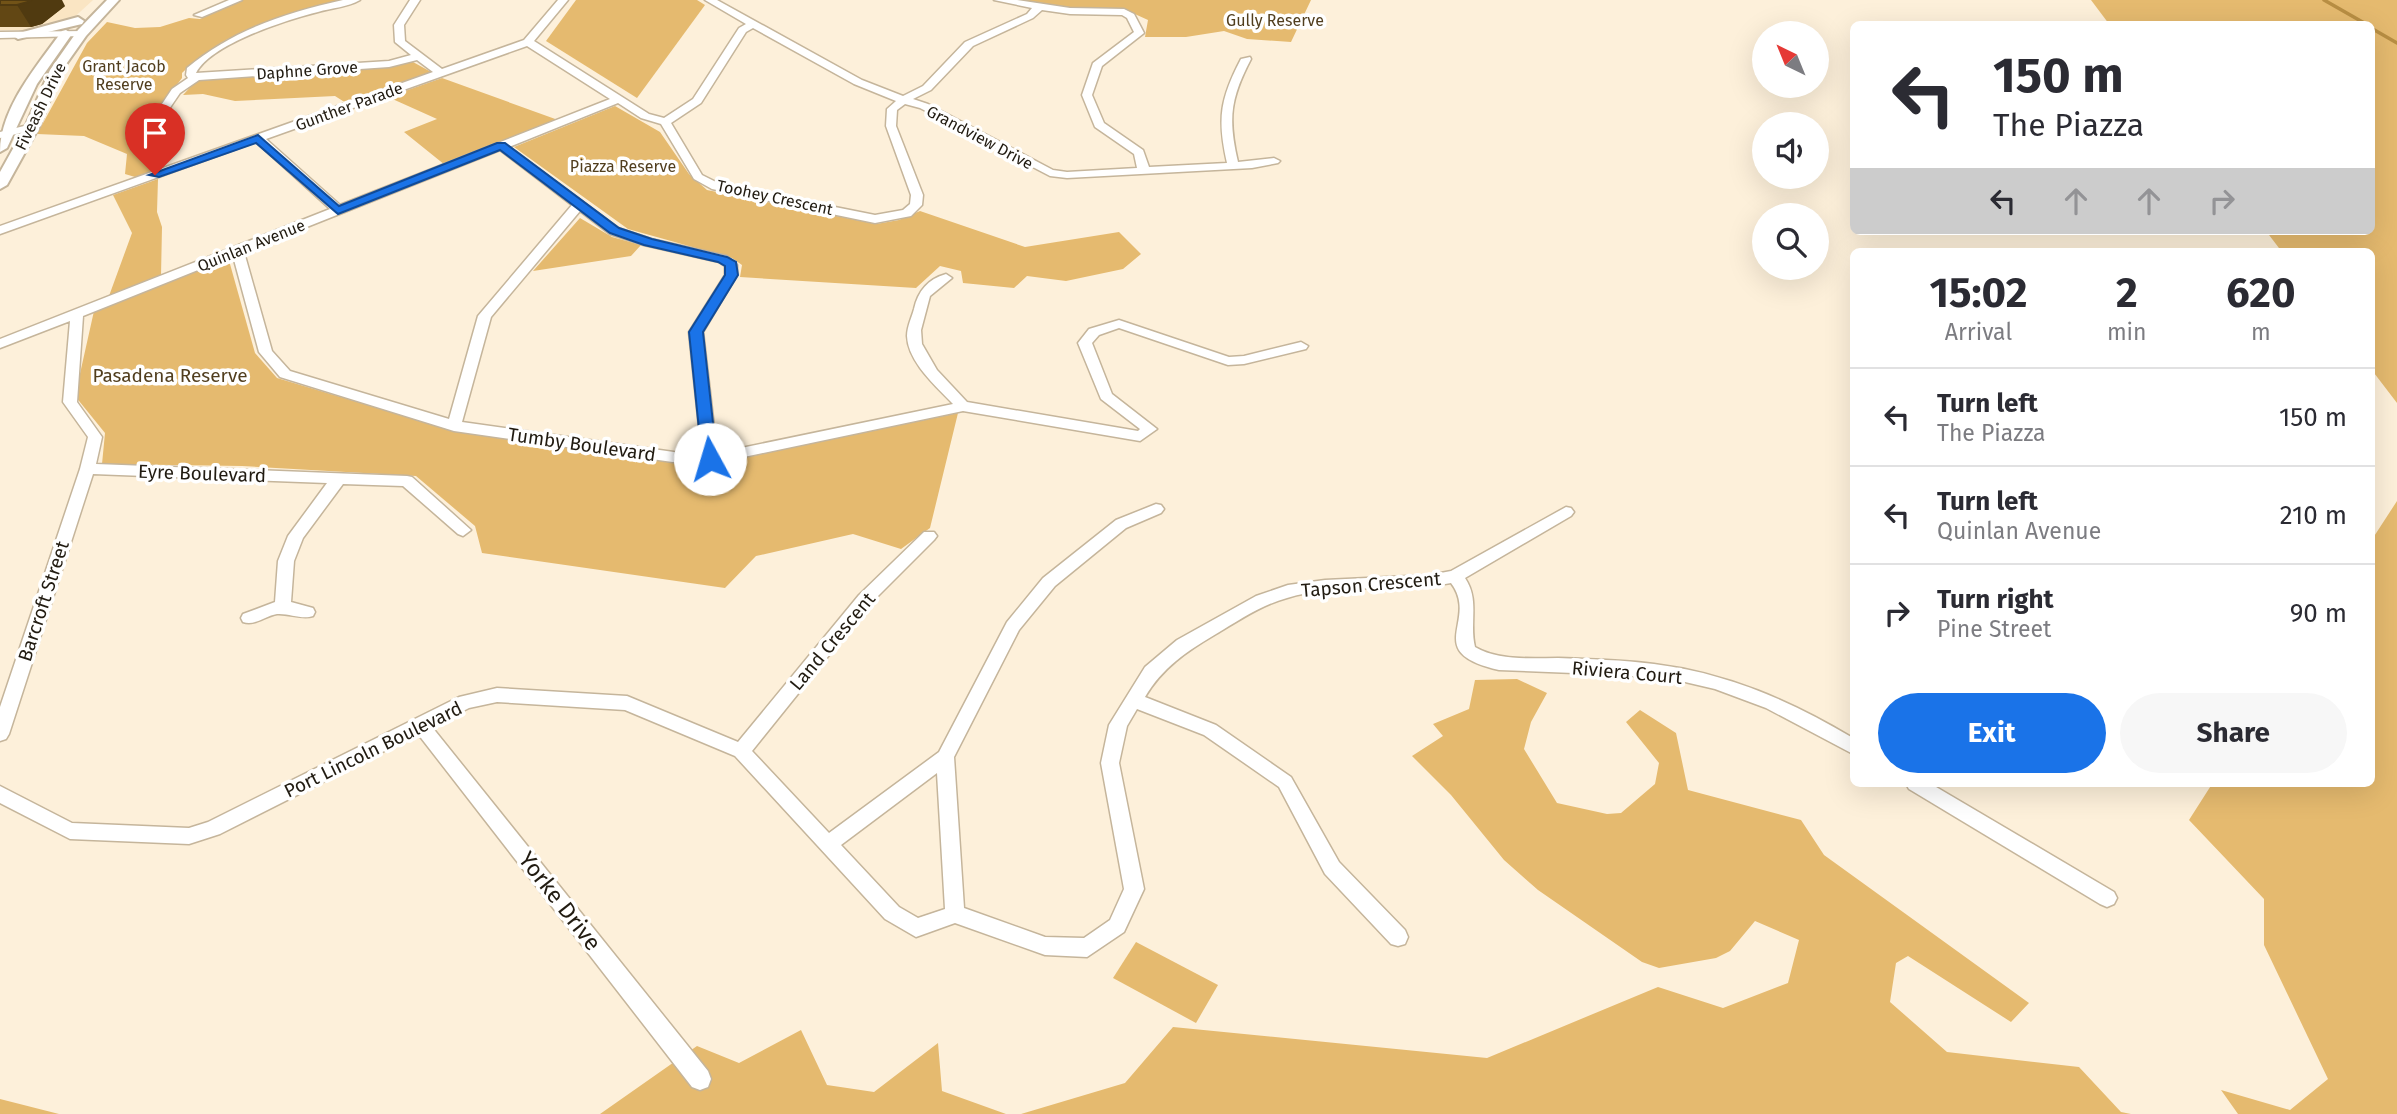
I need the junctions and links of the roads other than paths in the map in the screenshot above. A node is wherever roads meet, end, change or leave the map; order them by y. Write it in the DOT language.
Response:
graph roads {
  1 [pos="100,0"];
  2 [pos="113,0"];
  3 [pos="237,0"];
  4 [pos="355,0"];
  5 [pos="415,0"];
  6 [pos="563,0"];
  7 [pos="710,0"];
  8 [pos="999,0"];
  9 [pos="1039,8"];
  10 [pos="199,15"];
  11 [pos="752,23"];
  12 [pos="80,27"];
  13 [pos="67,33"];
  14 [pos="36,34"];
  15 [pos="0,35"];
  16 [pos="18,35"];
  17 [pos="528,42"];
  18 [pos="48,56"];
  19 [pos="418,56"];
  20 [pos="1246,59"];
  21 [pos="441,73"];
  22 [pos="196,77"];
  23 [pos="619,99"];
  24 [pos="903,100"];
  25 [pos="161,113"];
  26 [pos="665,122"];
  27 [pos="32,127"];
  28 [pos="4,134"];
  29 [pos="258,138"];
  30 [pos="501,146"];
  31 [pos="0,148"];
  32 [pos="1274,161"];
  33 [pos="1233,166"];
  34 [pos="1144,171"];
  35 [pos="0,185"];
  36 [pos="579,204"];
  37 [pos="338,211"];
  38 [pos="0,230"];
  39 [pos="237,250"];
  40 [pos="946,278"];
  41 [pos="76,314"];
  42 [pos="0,344"];
  43 [pos="1301,346"];
  44 [pos="963,406"];
  45 [pos="454,426"];
  46 [pos="710,459"];
  47 [pos="87,468"];
  48 [pos="339,478"];
  49 [pos="1156,509"];
  50 [pos="1566,512"];
  51 [pos="463,530"];
  52 [pos="929,536"];
  53 [pos="1455,576"];
  54 [pos="283,606"];
  55 [pos="307,612"];
  56 [pos="248,618"];
  57 [pos="1134,701"];
  58 [pos="420,724"];
  59 [pos="0,734"];
  60 [pos="1850,745"];
  61 [pos="741,751"];
  62 [pos="944,757"];
  63 [pos="1920,787"];
  64 [pos="0,794"];
  65 [pos="830,842"];
  66 [pos="2107,898"];
  67 [pos="955,915"];
  68 [pos="1398,937"];
  69 [pos="700,1079"];
  1 -- 12 [label="main road, Fiveash Drive"];
  2 -- 12 [label="main road, Fiveash Drive"];
  3 -- 10 [label="street"];
  4 -- 22 [label="street"];
  5 -- 19 [label="street"];
  6 -- 17 [label="street"];
  7 -- 11 [label="street, Grandview Drive"];
  8 -- 9 [label="street"];
  9 -- 24 [label="street"];
  9 -- 34 [label="street"];
  11 -- 24 [label="street, Grandview Drive"];
  11 -- 26 [label="street"];
  12 -- 13 [label="main road, Fiveash Drive"];
  12 -- 16 [label="main road"];
  12 -- 27 [label="main road, Fiveash Drive"];
  13 -- 14 [label="street"];
  13 -- 18 [label="main road, Fiveash Drive"];
  14 -- 16 [label="street"];
  14 -- 18 [label="main road"];
  15 -- 16 [label="street"];
  17 -- 21 [label="street, Gunther Parade"];
  17 -- 23 [label="street"];
  18 -- 28 [label="main road, Fiveash Drive"];
  19 -- 21 [label="street"];
  19 -- 22 [label="street, Daphne Grove"];
  20 -- 33 [label="street"];
  21 -- 29 [label="street, Gunther Parade"];
  22 -- 25 [label="street"];
  23 -- 26 [label="street"];
  23 -- 30 [label="street, Quinlan Avenue"];
  24 -- 26 [label="street, Toohey Crescent"];
  24 -- 34 [label="street, Grandview Drive"];
  27 -- 28 [label="street"];
  27 -- 35 [label="main road, Fiveash Drive"];
  28 -- 31 [label="main road, Fiveash Drive"];
  29 -- 37 [label="street"];
  29 -- 38 [label="street, Gunther Parade"];
  30 -- 36 [label="street"];
  30 -- 37 [label="street, Quinlan Avenue"];
  32 -- 33 [label="street, Grandview Drive"];
  33 -- 34 [label="street, Grandview Drive"];
  36 -- 45 [label="street"];
  36 -- 46 [label="street"];
  37 -- 39 [label="street, Quinlan Avenue"];
  39 -- 41 [label="street, Quinlan Avenue"];
  39 -- 45 [label="street, Tumby Boulevard"];
  40 -- 44 [label="street"];
  41 -- 42 [label="street, Quinlan Avenue"];
  41 -- 47 [label="street"];
  43 -- 44 [label="street, Tumby Boulevard"];
  44 -- 46 [label="street, Tumby Boulevard"];
  45 -- 46 [label="street, Tumby Boulevard"];
  47 -- 48 [label="street, Eyre Boulevard"];
  47 -- 59 [label="street, Barcroft Street"];
  48 -- 51 [label="street, Eyre Boulevard"];
  48 -- 54 [label="street"];
  49 -- 62 [label="street"];
  50 -- 53 [label="street, Tapson Crescent"];
  52 -- 61 [label="street, Land Crescent"];
  53 -- 57 [label="street, Tapson Crescent"];
  53 -- 60 [label="street, Riviera Court"];
  54 -- 55 [label="street"];
  54 -- 56 [label="street"];
  57 -- 67 [label="street, Tapson Crescent"];
  57 -- 68 [label="street"];
  58 -- 61 [label="street, Port Lincoln Boulevard"];
  58 -- 64 [label="street, Port Lincoln Boulevard"];
  58 -- 69 [label="street, Yorke Drive"];
  61 -- 65 [label="street, Port Lincoln Boulevard"];
  62 -- 65 [label="street"];
  62 -- 67 [label="street"];
  63 -- 66 [label="street"];
  65 -- 67 [label="street, Port Lincoln Boulevard"];
}
